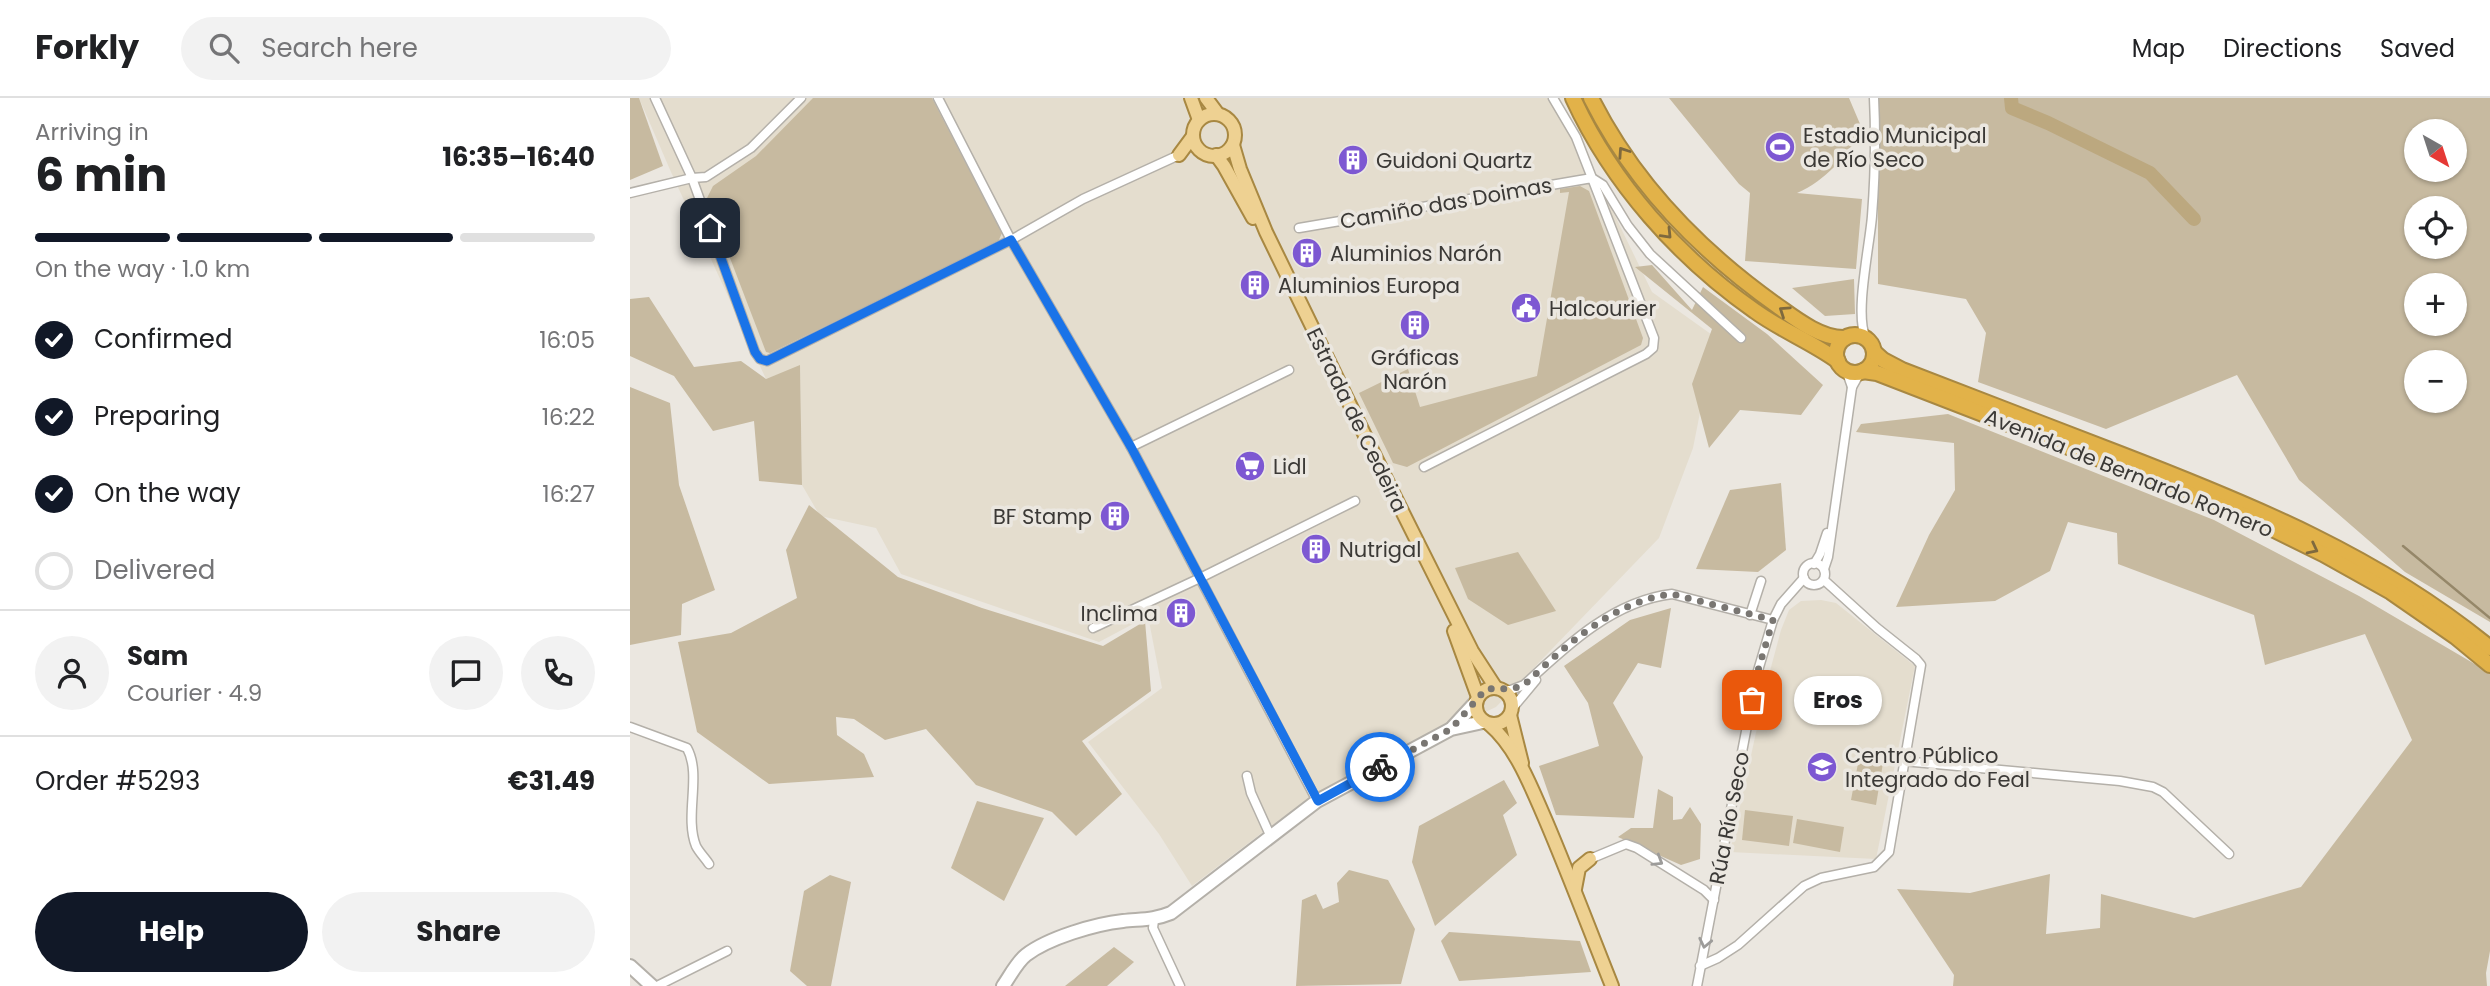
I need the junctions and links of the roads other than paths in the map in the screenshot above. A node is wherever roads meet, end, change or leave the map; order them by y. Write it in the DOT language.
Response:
graph roads {
  1 [pos="655,98"];
  2 [pos="801,98"];
  3 [pos="938,98"];
  4 [pos="1191,98"];
  5 [pos="1206,98"];
  6 [pos="1553,98"];
  7 [pos="1573,98"];
  8 [pos="1591,98"];
  9 [pos="1874,98"];
  10 [pos="1218,114"];
  11 [pos="1199,120"];
  12 [pos="1193,136"];
  13 [pos="1233,145"];
  14 [pos="1201,151"];
  15 [pos="1179,155"];
  16 [pos="1216,156"];
  17 [pos="692,178"];
  18 [pos="1592,178"];
  19 [pos="630,192"];
  20 [pos="1299,228"];
  21 [pos="1011,240"];
  22 [pos="1854,337"];
  23 [pos="1741,338"];
  24 [pos="1874,352"];
  25 [pos="1842,365"];
  26 [pos="1289,370"];
  27 [pos="1862,371"];
  28 [pos="1852,387"];
  29 [pos="1131,447"];
  30 [pos="1424,467"];
  31 [pos="1355,501"];
  32 [pos="1832,517"];
  33 [pos="1814,564"];
  34 [pos="1824,569"];
  35 [pos="1200,578"];
  36 [pos="1804,578"];
  37 [pos="1824,580"];
  38 [pos="1761,581"];
  39 [pos="1750,615"];
  40 [pos="1773,620"];
  41 [pos="1093,628"];
  42 [pos="2490,648"];
  43 [pos="1556,656"];
  44 [pos="2490,665"];
  45 [pos="1499,689"];
  46 [pos="1477,699"];
  47 [pos="1511,713"];
  48 [pos="1486,723"];
  49 [pos="630,727"];
  50 [pos="1451,729"];
  51 [pos="1903,761"];
  52 [pos="1523,770"];
  53 [pos="1247,776"];
  54 [pos="1318,801"];
  55 [pos="1270,835"];
  56 [pos="1559,850"];
  57 [pos="2230,853"];
  58 [pos="1590,859"];
  59 [pos="709,864"];
  60 [pos="1567,869"];
  61 [pos="1690,881"];
  62 [pos="1717,883"];
  63 [pos="1574,889"];
  64 [pos="1714,900"];
  65 [pos="1154,920"];
  66 [pos="727,951"];
  67 [pos="630,966"];
  68 [pos="1700,966"];
  69 [pos="654,986"];
  70 [pos="1003,986"];
  71 [pos="1180,986"];
  72 [pos="1612,986"];
  73 [pos="1697,986"];
  1 -- 17 [label="street"];
  2 -- 17 [label="street"];
  3 -- 21 [label="street"];
  4 -- 11 [label="main road"];
  5 -- 10 [label="main road"];
  6 -- 18 [label="street"];
  7 -- 25 [label="highway, one-way"];
  22 -- 8 [label="highway, one-way"];
  9 -- 22 [label="street"];
  10 -- 11 [label="main road"];
  10 -- 13 [label="main road"];
  11 -- 12 [label="main road"];
  12 -- 14 [label="main road"];
  12 -- 15 [label="main road"];
  13 -- 16 [label="main road"];
  13 -- 45 [label="main road, Estrada de Cedeira"];
  14 -- 15 [label="main road"];
  14 -- 16 [label="main road"];
  15 -- 21 [label="street"];
  16 -- 46 [label="main road, Estrada de Cedeira"];
  17 -- 19 [label="street"];
  17 -- 21 [label="street"];
  18 -- 20 [label="street, Camiño das Doimas"];
  18 -- 23 [label="street"];
  18 -- 30 [label="street"];
  21 -- 29 [label="street"];
  22 -- 24 [label="highway"];
  22 -- 25 [label="highway"];
  24 -- 27 [label="highway"];
  24 -- 42 [label="highway, Avenida de Bernardo Romero"];
  25 -- 27 [label="highway"];
  25 -- 28 [label="street"];
  26 -- 29 [label="street"];
  27 -- 28 [label="street"];
  27 -- 44 [label="highway, Avenida de Bernardo Romero, one-way"];
  28 -- 32 [label="street"];
  29 -- 35 [label="street"];
  31 -- 35 [label="street"];
  32 -- 33 [label="street"];
  32 -- 34 [label="street"];
  33 -- 34 [label="street"];
  33 -- 36 [label="street"];
  34 -- 37 [label="street"];
  35 -- 41 [label="street"];
  35 -- 54 [label="street"];
  36 -- 37 [label="street"];
  36 -- 40 [label="street, Rúa Río Seco"];
  37 -- 51 [label="street"];
  38 -- 39 [label="street"];
  39 -- 40 [label="street"];
  39 -- 43 [label="street"];
  40 -- 62 [label="street, Rúa Río Seco"];
  43 -- 45 [label="street"];
  43 -- 47 [label="street"];
  45 -- 46 [label="main road"];
  45 -- 47 [label="main road"];
  46 -- 48 [label="main road"];
  46 -- 50 [label="main road"];
  47 -- 48 [label="main road"];
  47 -- 52 [label="main road"];
  48 -- 50 [label="main road"];
  48 -- 52 [label="main road"];
  49 -- 59 [label="street"];
  50 -- 54 [label="main road"];
  51 -- 57 [label="street"];
  51 -- 68 [label="street"];
  52 -- 56 [label="main road"];
  53 -- 55 [label="street"];
  54 -- 55 [label="main road"];
  55 -- 65 [label="main road"];
  56 -- 58 [label="main road"];
  56 -- 60 [label="main road"];
  58 -- 60 [label="main road"];
  58 -- 61 [label="street, one-way"];
  58 -- 63 [label="main road"];
  60 -- 63 [label="main road"];
  61 -- 62 [label="street"];
  61 -- 64 [label="street"];
  62 -- 64 [label="street, Rúa Río Seco"];
  63 -- 72 [label="main road"];
  64 -- 68 [label="street, Rúa Río Seco, one-way"];
  65 -- 70 [label="main road"];
  65 -- 71 [label="street"];
  66 -- 69 [label="street"];
  67 -- 69 [label="main road"];
  68 -- 73 [label="street, Rúa Río Seco"];
}
